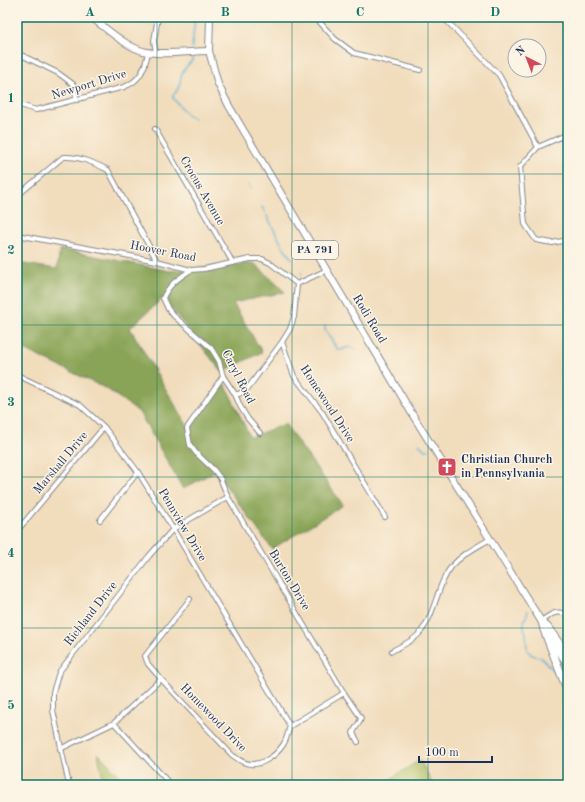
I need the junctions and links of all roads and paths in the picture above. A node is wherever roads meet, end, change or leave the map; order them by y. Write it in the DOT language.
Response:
graph roads {
  1 [pos="91,17"];
  2 [pos="158,17"];
  3 [pos="210,17"];
  4 [pos="315,17"];
  5 [pos="444,17"];
  6 [pos="209,51"];
  7 [pos="148,52"];
  8 [pos="17,53"];
  9 [pos="156,53"];
  10 [pos="420,70"];
  11 [pos="77,100"];
  12 [pos="17,104"];
  13 [pos="155,129"];
  14 [pos="568,134"];
  15 [pos="538,147"];
  16 [pos="17,196"];
  17 [pos="17,235"];
  18 [pos="568,240"];
  19 [pos="157,261"];
  20 [pos="233,263"];
  21 [pos="191,270"];
  22 [pos="327,270"];
  23 [pos="297,284"];
  24 [pos="282,342"];
  25 [pos="17,375"];
  26 [pos="223,376"];
  27 [pos="235,394"];
  28 [pos="104,427"];
  29 [pos="260,433"];
  30 [pos="138,472"];
  31 [pos="228,497"];
  32 [pos="385,517"];
  33 [pos="100,520"];
  34 [pos="173,529"];
  35 [pos="17,531"];
  36 [pos="490,539"];
  37 [pos="190,599"];
  38 [pos="568,616"];
  39 [pos="541,621"];
  40 [pos="544,630"];
  41 [pos="392,651"];
  42 [pos="568,655"];
  43 [pos="568,665"];
  44 [pos="161,679"];
  45 [pos="568,692"];
  46 [pos="344,693"];
  47 [pos="114,723"];
  48 [pos="290,726"];
  49 [pos="358,742"];
  50 [pos="60,749"];
  51 [pos="69,785"];
  52 [pos="171,785"];
  1 -- 7 [label="main road"];
  2 -- 9 [label="street"];
  3 -- 6 [label="main road, Rodi Road / PA 791"];
  4 -- 10 [label="street"];
  5 -- 15 [label="street"];
  6 -- 9 [label="main road"];
  6 -- 22 [label="main road, Rodi Road / PA 791"];
  7 -- 9 [label="main road"];
  7 -- 11 [label="street, Newport Drive"];
  8 -- 11 [label="street"];
  11 -- 12 [label="street, Newport Drive"];
  13 -- 20 [label="street, Crocus Avenue"];
  14 -- 15 [label="street"];
  15 -- 18 [label="street"];
  16 -- 19 [label="street"];
  17 -- 19 [label="street, Hoover Road"];
  19 -- 21 [label="street, Hoover Road"];
  20 -- 21 [label="street, Hoover Road"];
  20 -- 23 [label="street, Hoover Road"];
  21 -- 26 [label="street, Caryl Road"];
  22 -- 23 [label="street"];
  22 -- 36 [label="main road, Rodi Road / PA 791"];
  23 -- 24 [label="street"];
  24 -- 27 [label="street"];
  24 -- 32 [label="street, Homewood Drive"];
  25 -- 28 [label="street, Pennview Drive"];
  26 -- 27 [label="street, Caryl Road"];
  26 -- 31 [label="street, Burton Drive"];
  27 -- 29 [label="street, Caryl Road"];
  28 -- 30 [label="street, Pennview Drive"];
  28 -- 35 [label="street, Marshall Drive"];
  30 -- 33 [label="street"];
  30 -- 34 [label="street, Pennview Drive"];
  31 -- 34 [label="street, Richland Drive"];
  31 -- 46 [label="street, Burton Drive"];
  34 -- 48 [label="street, Pennview Drive"];
  34 -- 50 [label="street, Richland Drive"];
  36 -- 39 [label="main road, Rodi Road / PA 791"];
  36 -- 41 [label="street"];
  37 -- 44 [label="street, Homewood Drive"];
  38 -- 39 [label="street"];
  39 -- 40 [label="main road, Rodi Road / PA 791"];
  39 -- 42 [label="main road, Rodi Road / PA 791"];
  40 -- 43 [label="main road, Rodi Road / PA 791"];
  40 -- 45 [label="highway"];
  44 -- 47 [label="street"];
  44 -- 48 [label="street, Homewood Drive"];
  46 -- 48 [label="street"];
  46 -- 49 [label="street, Burton Drive"];
  47 -- 50 [label="street"];
  47 -- 52 [label="street"];
  50 -- 51 [label="street, Richland Drive"];
}
